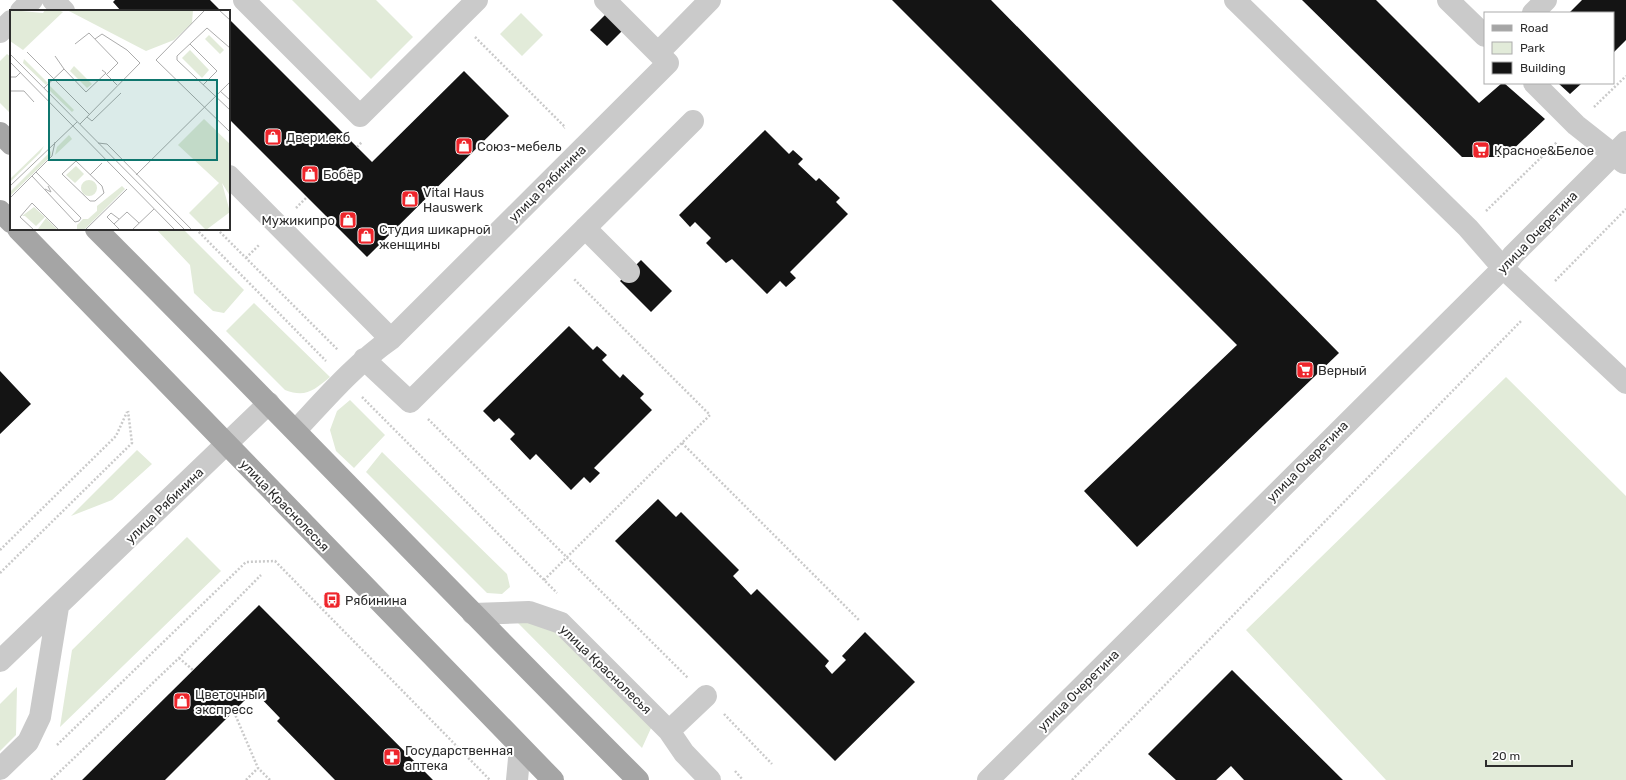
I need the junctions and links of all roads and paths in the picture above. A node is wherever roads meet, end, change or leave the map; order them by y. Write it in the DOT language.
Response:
graph roads {
  1 [pos="32,0"];
  2 [pos="53,0"];
  3 [pos="244,0"];
  4 [pos="477,0"];
  5 [pos="605,0"];
  6 [pos="710,0"];
  7 [pos="1235,0"];
  8 [pos="1448,0"];
  9 [pos="1546,0"];
  10 [pos="22,10"];
  11 [pos="63,10"];
  12 [pos="1534,12"];
  13 [pos="10,22"];
  14 [pos="0,32"];
  15 [pos="471,33"];
  16 [pos="1484,35"];
  17 [pos="658,53"];
  18 [pos="1626,76"];
  19 [pos="1535,84"];
  20 [pos="693,121"];
  21 [pos="1576,125"];
  22 [pos="0,133"];
  23 [pos="560,133"];
  24 [pos="10,143"];
  25 [pos="1622,154"];
  26 [pos="230,177"];
  27 [pos="1626,208"];
  28 [pos="0,211"];
  29 [pos="10,221"];
  30 [pos="585,228"];
  31 [pos="1468,228"];
  32 [pos="19,230"];
  33 [pos="97,230"];
  34 [pos="197,230"];
  35 [pos="218,230"];
  36 [pos="554,259"];
  37 [pos="1503,268"];
  38 [pos="629,272"];
  39 [pos="1540,301"];
  40 [pos="372,319"];
  41 [pos="391,339"];
  42 [pos="364,359"];
  43 [pos="344,380"];
  44 [pos="1626,384"];
  45 [pos="410,402"];
  46 [pos="269,403"];
  47 [pos="296,430"];
  48 [pos="682,443"];
  49 [pos="227,445"];
  50 [pos="0,550"];
  51 [pos="566,558"];
  52 [pos="0,573"];
  53 [pos="261,575"];
  54 [pos="544,580"];
  55 [pos="560,597"];
  56 [pos="58,607"];
  57 [pos="473,614"];
  58 [pos="859,620"];
  59 [pos="179,658"];
  60 [pos="0,661"];
  61 [pos="193,670"];
  62 [pos="706,696"];
  63 [pos="234,712"];
  64 [pos="669,730"];
  65 [pos="54,747"];
  66 [pos="520,748"];
  67 [pos="772,764"];
  68 [pos="258,768"];
  69 [pos="0,769"];
  70 [pos="732,769"];
  71 [pos="51,780"];
  72 [pos="246,780"];
  73 [pos="270,780"];
  74 [pos="491,780"];
  75 [pos="517,780"];
  76 [pos="553,780"];
  77 [pos="638,780"];
  78 [pos="710,780"];
  79 [pos="743,780"];
  80 [pos="988,780"];
  81 [pos="1072,780"];
  1 -- 10 [label="street"];
  2 -- 11 [label="street"];
  3 -- 4 [label="street"];
  5 -- 17 [label="street"];
  6 -- 17 [label="street"];
  7 -- 31 [label="street"];
  8 -- 16 [label="street"];
  9 -- 12 [label="street"];
  13 -- 14 [label="street"];
  15 -- 23 [label="path"];
  17 -- 41 [label="street, улица Рябинина"];
  18 -- 21 [label="path"];
  19 -- 21 [label="street"];
  20 -- 30 [label="street"];
  21 -- 25 [label="street"];
  21 -- 31 [label="path"];
  22 -- 24 [label="main road"];
  25 -- 37 [label="street, улица Очеретина"];
  26 -- 40 [label="street"];
  27 -- 39 [label="path"];
  28 -- 29 [label="main road"];
  30 -- 36 [label="street"];
  30 -- 38 [label="street"];
  31 -- 37 [label="street"];
  32 -- 49 [label="main road, улица Краснолесья"];
  33 -- 46 [label="main road"];
  34 -- 43 [label="path"];
  35 -- 40 [label="path"];
  36 -- 45 [label="street"];
  36 -- 48 [label="path"];
  37 -- 39 [label="street"];
  37 -- 80 [label="street, улица Очеретина"];
  39 -- 44 [label="street"];
  39 -- 81 [label="path"];
  40 -- 41 [label="street"];
  41 -- 42 [label="street, улица Рябинина"];
  42 -- 43 [label="street, улица Рябинина"];
  42 -- 45 [label="street"];
  43 -- 47 [label="street, улица Рябинина"];
  43 -- 54 [label="path"];
  45 -- 51 [label="path"];
  46 -- 47 [label="main road"];
  46 -- 49 [label="street, улица Рябинина"];
  47 -- 57 [label="main road"];
  48 -- 51 [label="path"];
  48 -- 58 [label="path"];
  49 -- 56 [label="street, улица Рябинина"];
  49 -- 66 [label="main road, улица Краснолесья"];
  50 -- 52 [label="path"];
  51 -- 54 [label="path"];
  51 -- 62 [label="path"];
  53 -- 59 [label="path"];
  54 -- 55 [label="path"];
  56 -- 60 [label="street, улица Рябинина"];
  56 -- 69 [label="street"];
  57 -- 64 [label="street, улица Краснолесья"];
  57 -- 77 [label="main road"];
  59 -- 61 [label="path"];
  59 -- 71 [label="path"];
  62 -- 64 [label="street"];
  62 -- 67 [label="path"];
  63 -- 68 [label="path"];
  64 -- 78 [label="street, улица Краснолесья"];
  65 -- 74 [label="path"];
  66 -- 75 [label="street"];
  66 -- 76 [label="main road, улица Краснолесья"];
  68 -- 72 [label="path"];
  68 -- 73 [label="path"];
  70 -- 79 [label="path"];
}
